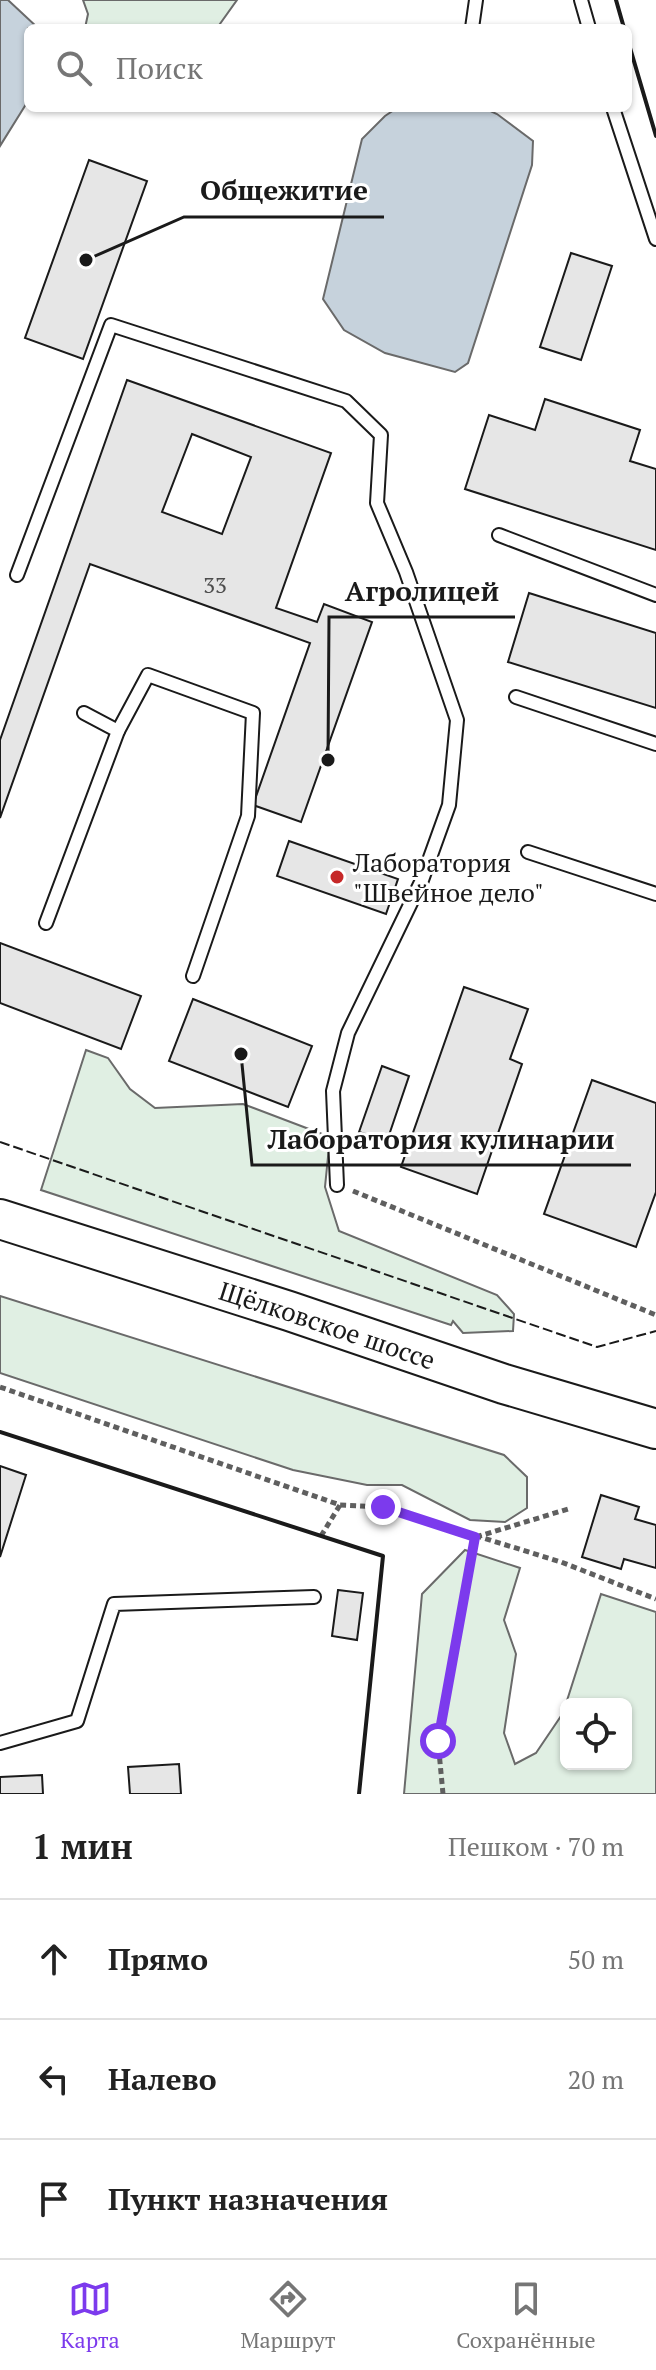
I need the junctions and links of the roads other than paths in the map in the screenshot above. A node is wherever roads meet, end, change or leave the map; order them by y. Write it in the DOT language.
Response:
graph roads {
  1 [pos="476,0"];
  2 [pos="581,0"];
  3 [pos="473,24"];
  4 [pos="588,24"];
  5 [pos="614,112"];
  6 [pos="656,239"];
  7 [pos="499,535"];
  8 [pos="17,575"];
  9 [pos="656,595"];
  10 [pos="516,697"];
  11 [pos="84,713"];
  12 [pos="118,731"];
  13 [pos="656,744"];
  14 [pos="528,852"];
  15 [pos="656,894"];
  16 [pos="46,923"];
  17 [pos="193,976"];
  18 [pos="337,1185"];
  19 [pos="0,1219"];
  20 [pos="656,1429"];
  21 [pos="314,1597"];
  22 [pos="0,1743"];
  1 -- 3 [label="lane"];
  2 -- 4 [label="lane"];
  5 -- 6 [label="lane"];
  7 -- 9 [label="lane"];
  8 -- 18 [label="lane"];
  10 -- 13 [label="lane"];
  11 -- 12 [label="lane"];
  12 -- 16 [label="lane"];
  12 -- 17 [label="lane"];
  14 -- 15 [label="lane"];
  19 -- 20 [label="main road, Щёлковское шоссе"];
  21 -- 22 [label="lane"];
}
